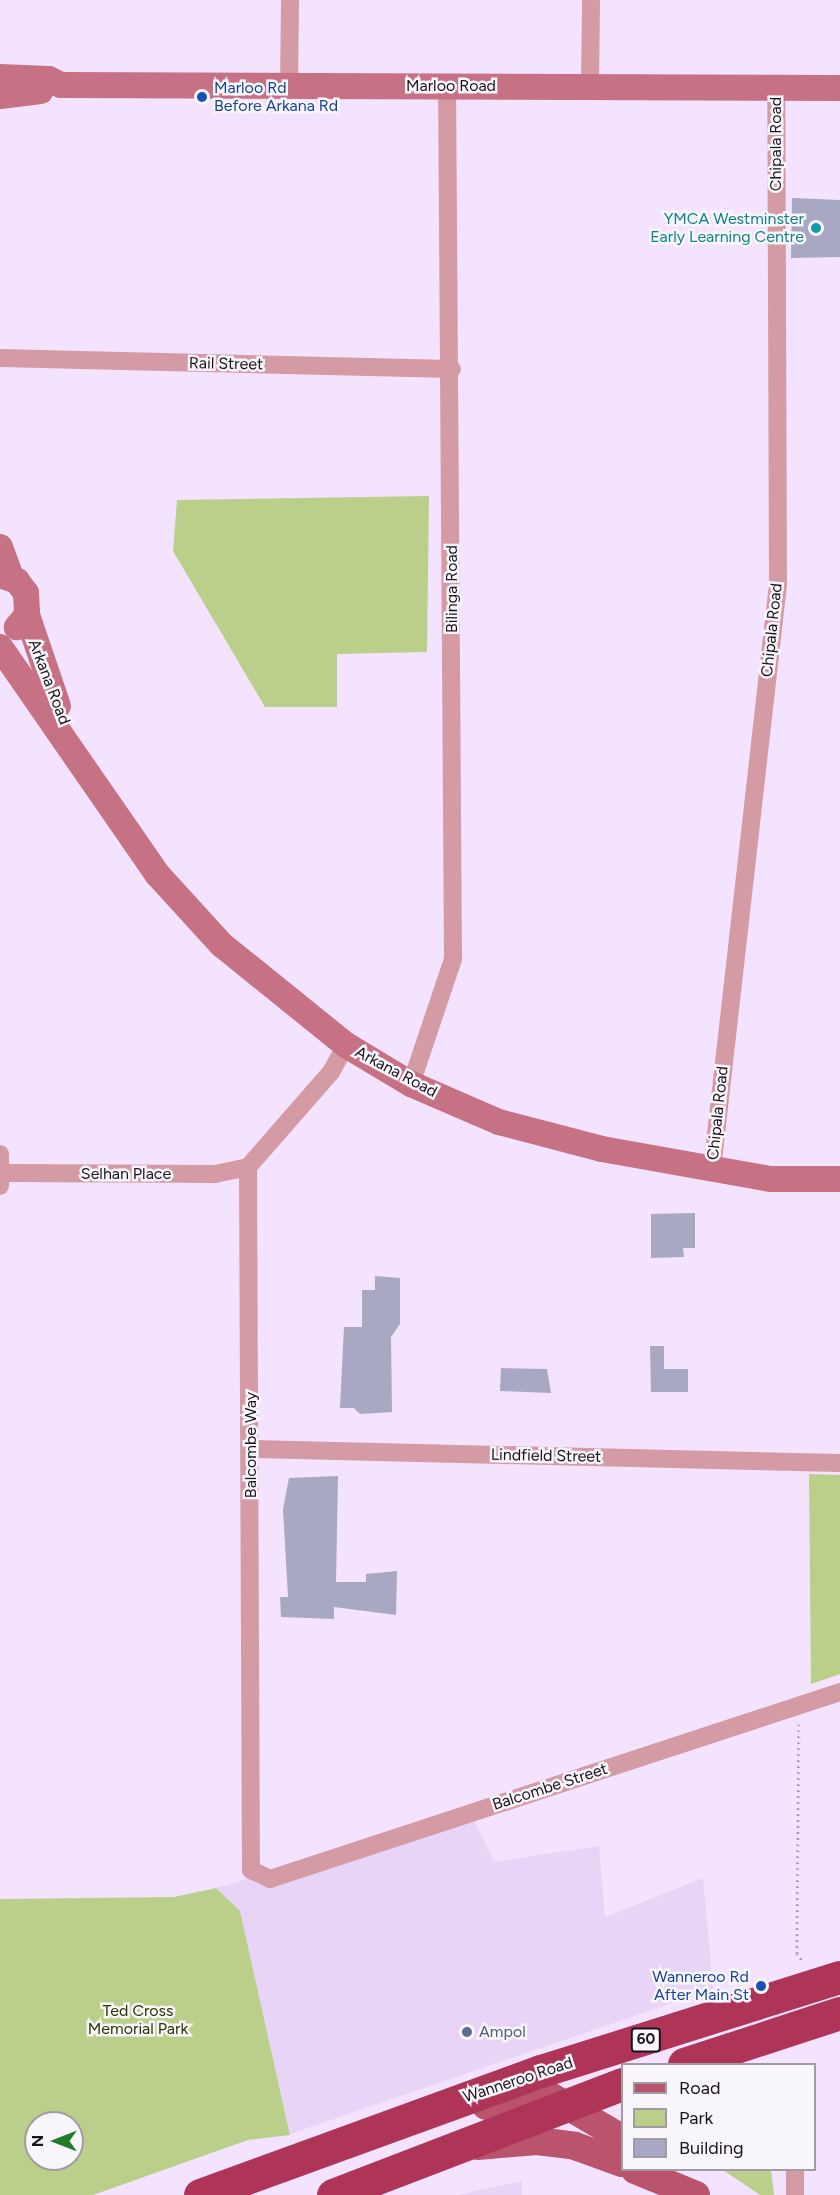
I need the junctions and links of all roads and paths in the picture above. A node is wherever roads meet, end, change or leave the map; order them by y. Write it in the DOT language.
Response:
graph roads {
  1 [pos="290,0"];
  2 [pos="591,0"];
  3 [pos="0,77"];
  4 [pos="61,85"];
  5 [pos="590,85"];
  6 [pos="289,86"];
  7 [pos="447,87"];
  8 [pos="776,87"];
  9 [pos="840,87"];
  10 [pos="0,96"];
  11 [pos="0,358"];
  12 [pos="452,369"];
  13 [pos="0,547"];
  14 [pos="5,576"];
  15 [pos="27,615"];
  16 [pos="0,633"];
  17 [pos="0,647"];
  18 [pos="75,748"];
  19 [pos="346,1045"];
  20 [pos="411,1084"];
  21 [pos="0,1154"];
  22 [pos="248,1167"];
  23 [pos="712,1169"];
  24 [pos="840,1179"];
  25 [pos="2,1180"];
  26 [pos="251,1449"];
  27 [pos="840,1463"];
  28 [pos="840,1692"];
  29 [pos="799,1705"];
  30 [pos="259,1878"];
  31 [pos="805,1966"];
  32 [pos="840,1977"];
  33 [pos="840,2013"];
  34 [pos="687,2063"];
  35 [pos="621,2084"];
  36 [pos="452,2102"];
  37 [pos="567,2103"];
  38 [pos="621,2137"];
  39 [pos="430,2159"];
  40 [pos="621,2163"];
  41 [pos="642,2171"];
  42 [pos="795,2171"];
  43 [pos="684,2184"];
  44 [pos="200,2195"];
  45 [pos="333,2195"];
  46 [pos="795,2195"];
  1 -- 6 [label="street"];
  2 -- 5 [label="street"];
  3 -- 4 [label="main road, Marloo Road"];
  4 -- 6 [label="main road, Marloo Road"];
  4 -- 10 [label="main road, Marloo Road"];
  5 -- 7 [label="main road, Marloo Road"];
  5 -- 8 [label="main road, Marloo Road"];
  6 -- 7 [label="main road, Marloo Road"];
  7 -- 12 [label="street, Bilinga Road"];
  8 -- 9 [label="main road, Marloo Road"];
  8 -- 23 [label="street, Chipala Road"];
  11 -- 12 [label="street, Rail Street"];
  12 -- 20 [label="street, Bilinga Road"];
  13 -- 14 [label="main road"];
  14 -- 15 [label="main road, Arkana Road"];
  15 -- 16 [label="main road"];
  15 -- 18 [label="main road, Arkana Road"];
  17 -- 18 [label="main road, Arkana Road"];
  18 -- 19 [label="main road, Arkana Road"];
  19 -- 20 [label="main road, Arkana Road"];
  19 -- 22 [label="street"];
  20 -- 23 [label="main road, Arkana Road"];
  21 -- 25 [label="street"];
  22 -- 25 [label="street, Selhan Place"];
  22 -- 26 [label="street, Balcombe Way"];
  23 -- 24 [label="main road, Arkana Road"];
  26 -- 27 [label="street, Lindfield Street"];
  26 -- 30 [label="street, Balcombe Way"];
  28 -- 29 [label="street, Balcombe Street"];
  29 -- 30 [label="street, Balcombe Street"];
  29 -- 31 [label="path"];
  32 -- 36 [label="highway, Wanneroo Road / 60"];
  33 -- 34 [label="highway, 60"];
  35 -- 37 [label="highway"];
  36 -- 37 [label="main road"];
  36 -- 44 [label="highway, Wanneroo Road / 60"];
  37 -- 38 [label="main road"];
  37 -- 39 [label="highway"];
  39 -- 40 [label="main road"];
  39 -- 45 [label="highway"];
  41 -- 43 [label="main road"];
  42 -- 46 [label="street"];
}
